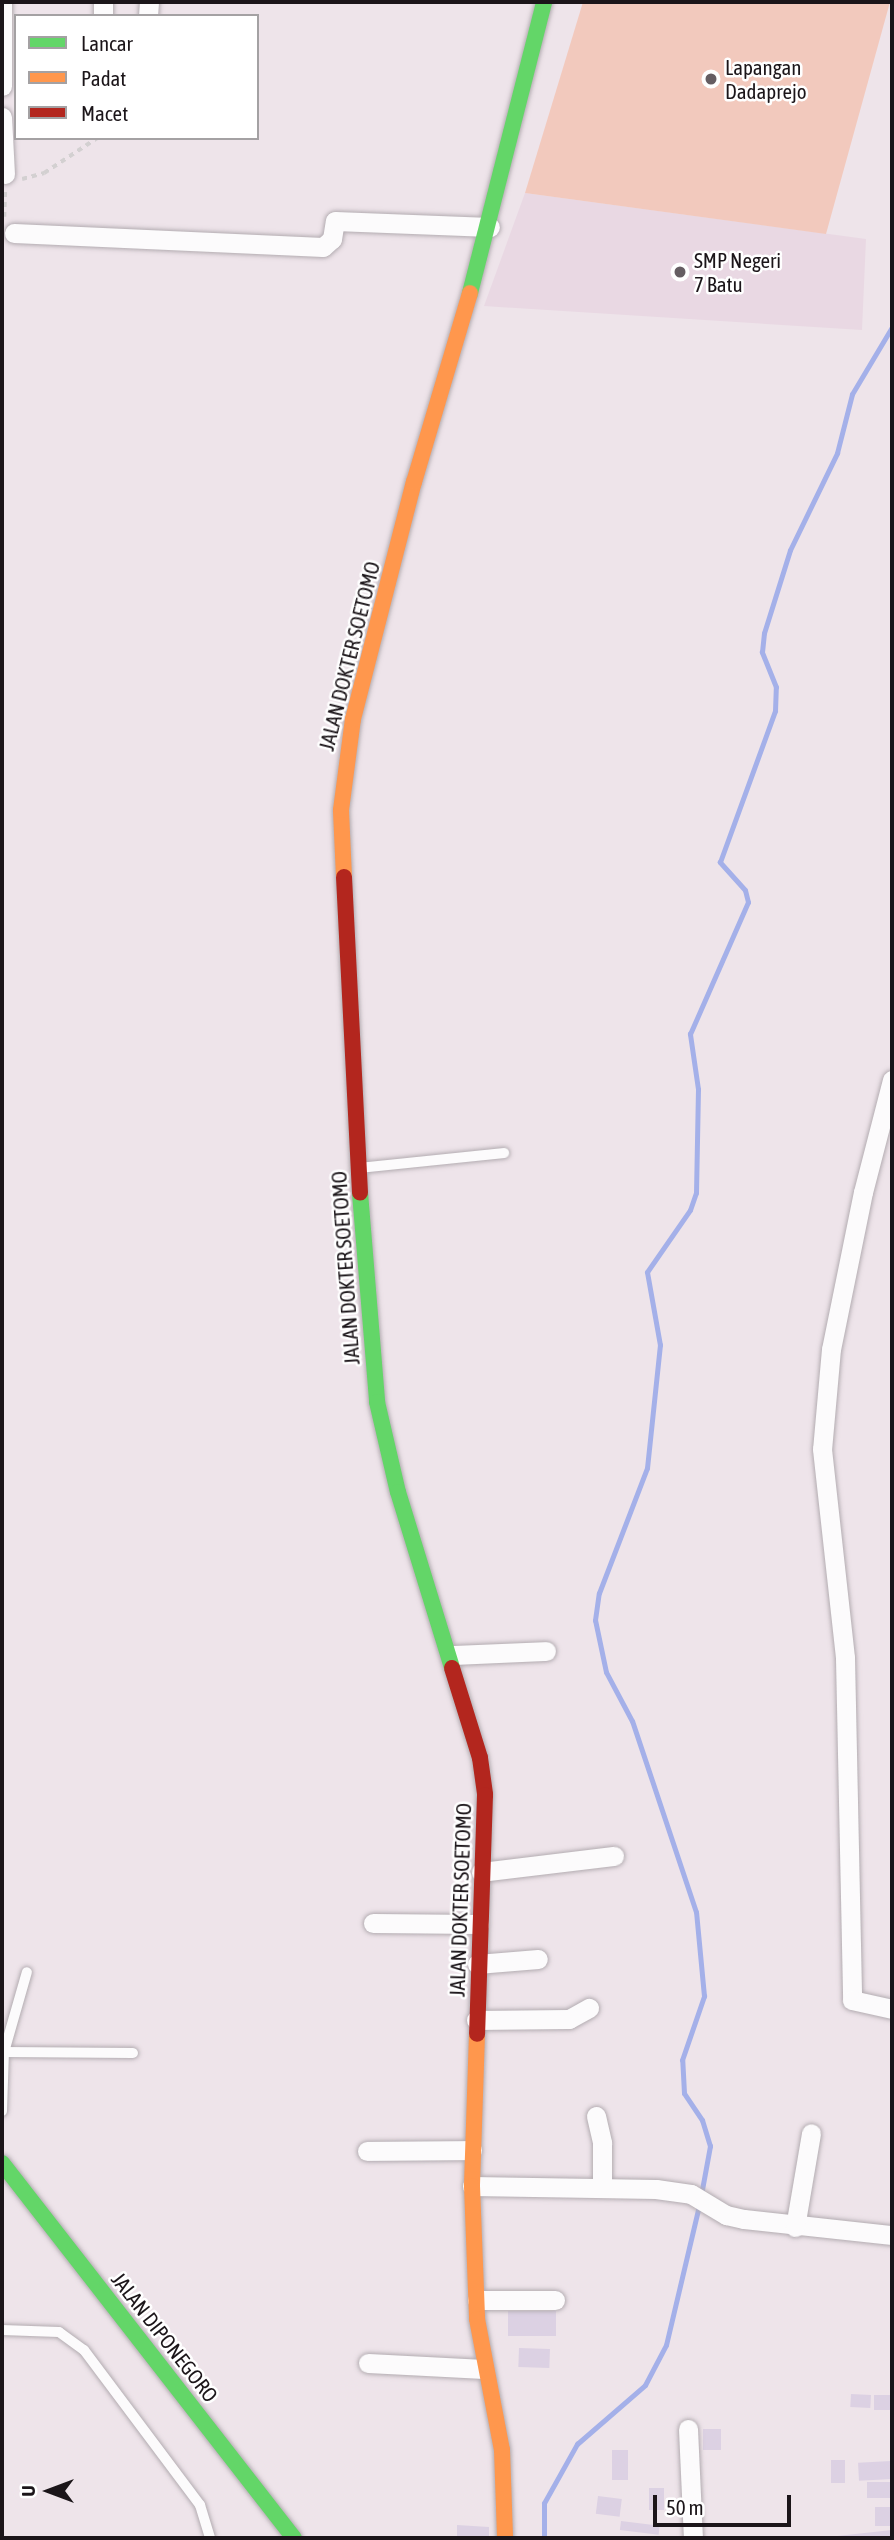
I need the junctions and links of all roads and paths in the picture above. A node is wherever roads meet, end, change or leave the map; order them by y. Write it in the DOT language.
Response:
graph roads {
  1 [pos="2,2"];
  2 [pos="544,2"];
  3 [pos="2,86"];
  4 [pos="2,117"];
  5 [pos="94,140"];
  6 [pos="10,178"];
  7 [pos="490,227"];
  8 [pos="14,233"];
  9 [pos="892,1080"];
  10 [pos="504,1153"];
  11 [pos="359,1168"];
  12 [pos="546,1651"];
  13 [pos="451,1655"];
  14 [pos="614,1856"];
  15 [pos="481,1872"];
  16 [pos="373,1923"];
  17 [pos="479,1924"];
  18 [pos="538,1959"];
  19 [pos="477,1964"];
  20 [pos="27,1972"];
  21 [pos="589,2008"];
  22 [pos="892,2009"];
  23 [pos="476,2020"];
  24 [pos="4,2052"];
  25 [pos="133,2053"];
  26 [pos="2,2111"];
  27 [pos="596,2116"];
  28 [pos="811,2133"];
  29 [pos="472,2150"];
  30 [pos="368,2151"];
  31 [pos="2,2163"];
  32 [pos="472,2186"];
  33 [pos="602,2188"];
  34 [pos="795,2227"];
  35 [pos="892,2235"];
  36 [pos="477,2300"];
  37 [pos="555,2300"];
  38 [pos="2,2330"];
  39 [pos="368,2363"];
  40 [pos="484,2369"];
  41 [pos="688,2429"];
  42 [pos="210,2538"];
  43 [pos="294,2538"];
  44 [pos="505,2538"];
  45 [pos="693,2538"];
  1 -- 3 [label="street"];
  2 -- 7 [label="street, JALAN DOKTER SOETOMO"];
  4 -- 6 [label="street"];
  5 -- 6 [label="path"];
  6 -- 8 [label="path"];
  7 -- 8 [label="street"];
  7 -- 11 [label="street, JALAN DOKTER SOETOMO"];
  9 -- 22 [label="street"];
  10 -- 11 [label="lane"];
  11 -- 13 [label="street, JALAN DOKTER SOETOMO"];
  12 -- 13 [label="street"];
  13 -- 15 [label="street, JALAN DOKTER SOETOMO"];
  14 -- 15 [label="street"];
  15 -- 17 [label="street, JALAN DOKTER SOETOMO"];
  16 -- 17 [label="street"];
  17 -- 19 [label="street, JALAN DOKTER SOETOMO"];
  18 -- 19 [label="street"];
  19 -- 23 [label="street, JALAN DOKTER SOETOMO"];
  20 -- 24 [label="lane"];
  21 -- 23 [label="street"];
  23 -- 29 [label="street, JALAN DOKTER SOETOMO"];
  24 -- 25 [label="lane"];
  24 -- 26 [label="lane"];
  27 -- 33 [label="street"];
  28 -- 34 [label="street"];
  29 -- 30 [label="street"];
  29 -- 32 [label="street, JALAN DOKTER SOETOMO"];
  31 -- 43 [label="street, JALAN DIPONEGORO"];
  32 -- 33 [label="street"];
  32 -- 36 [label="street, JALAN DOKTER SOETOMO"];
  33 -- 34 [label="street"];
  34 -- 35 [label="street"];
  36 -- 37 [label="street"];
  36 -- 40 [label="street, JALAN DOKTER SOETOMO"];
  38 -- 42 [label="lane"];
  39 -- 40 [label="street"];
  40 -- 44 [label="street, JALAN DOKTER SOETOMO"];
  41 -- 45 [label="street"];
}
